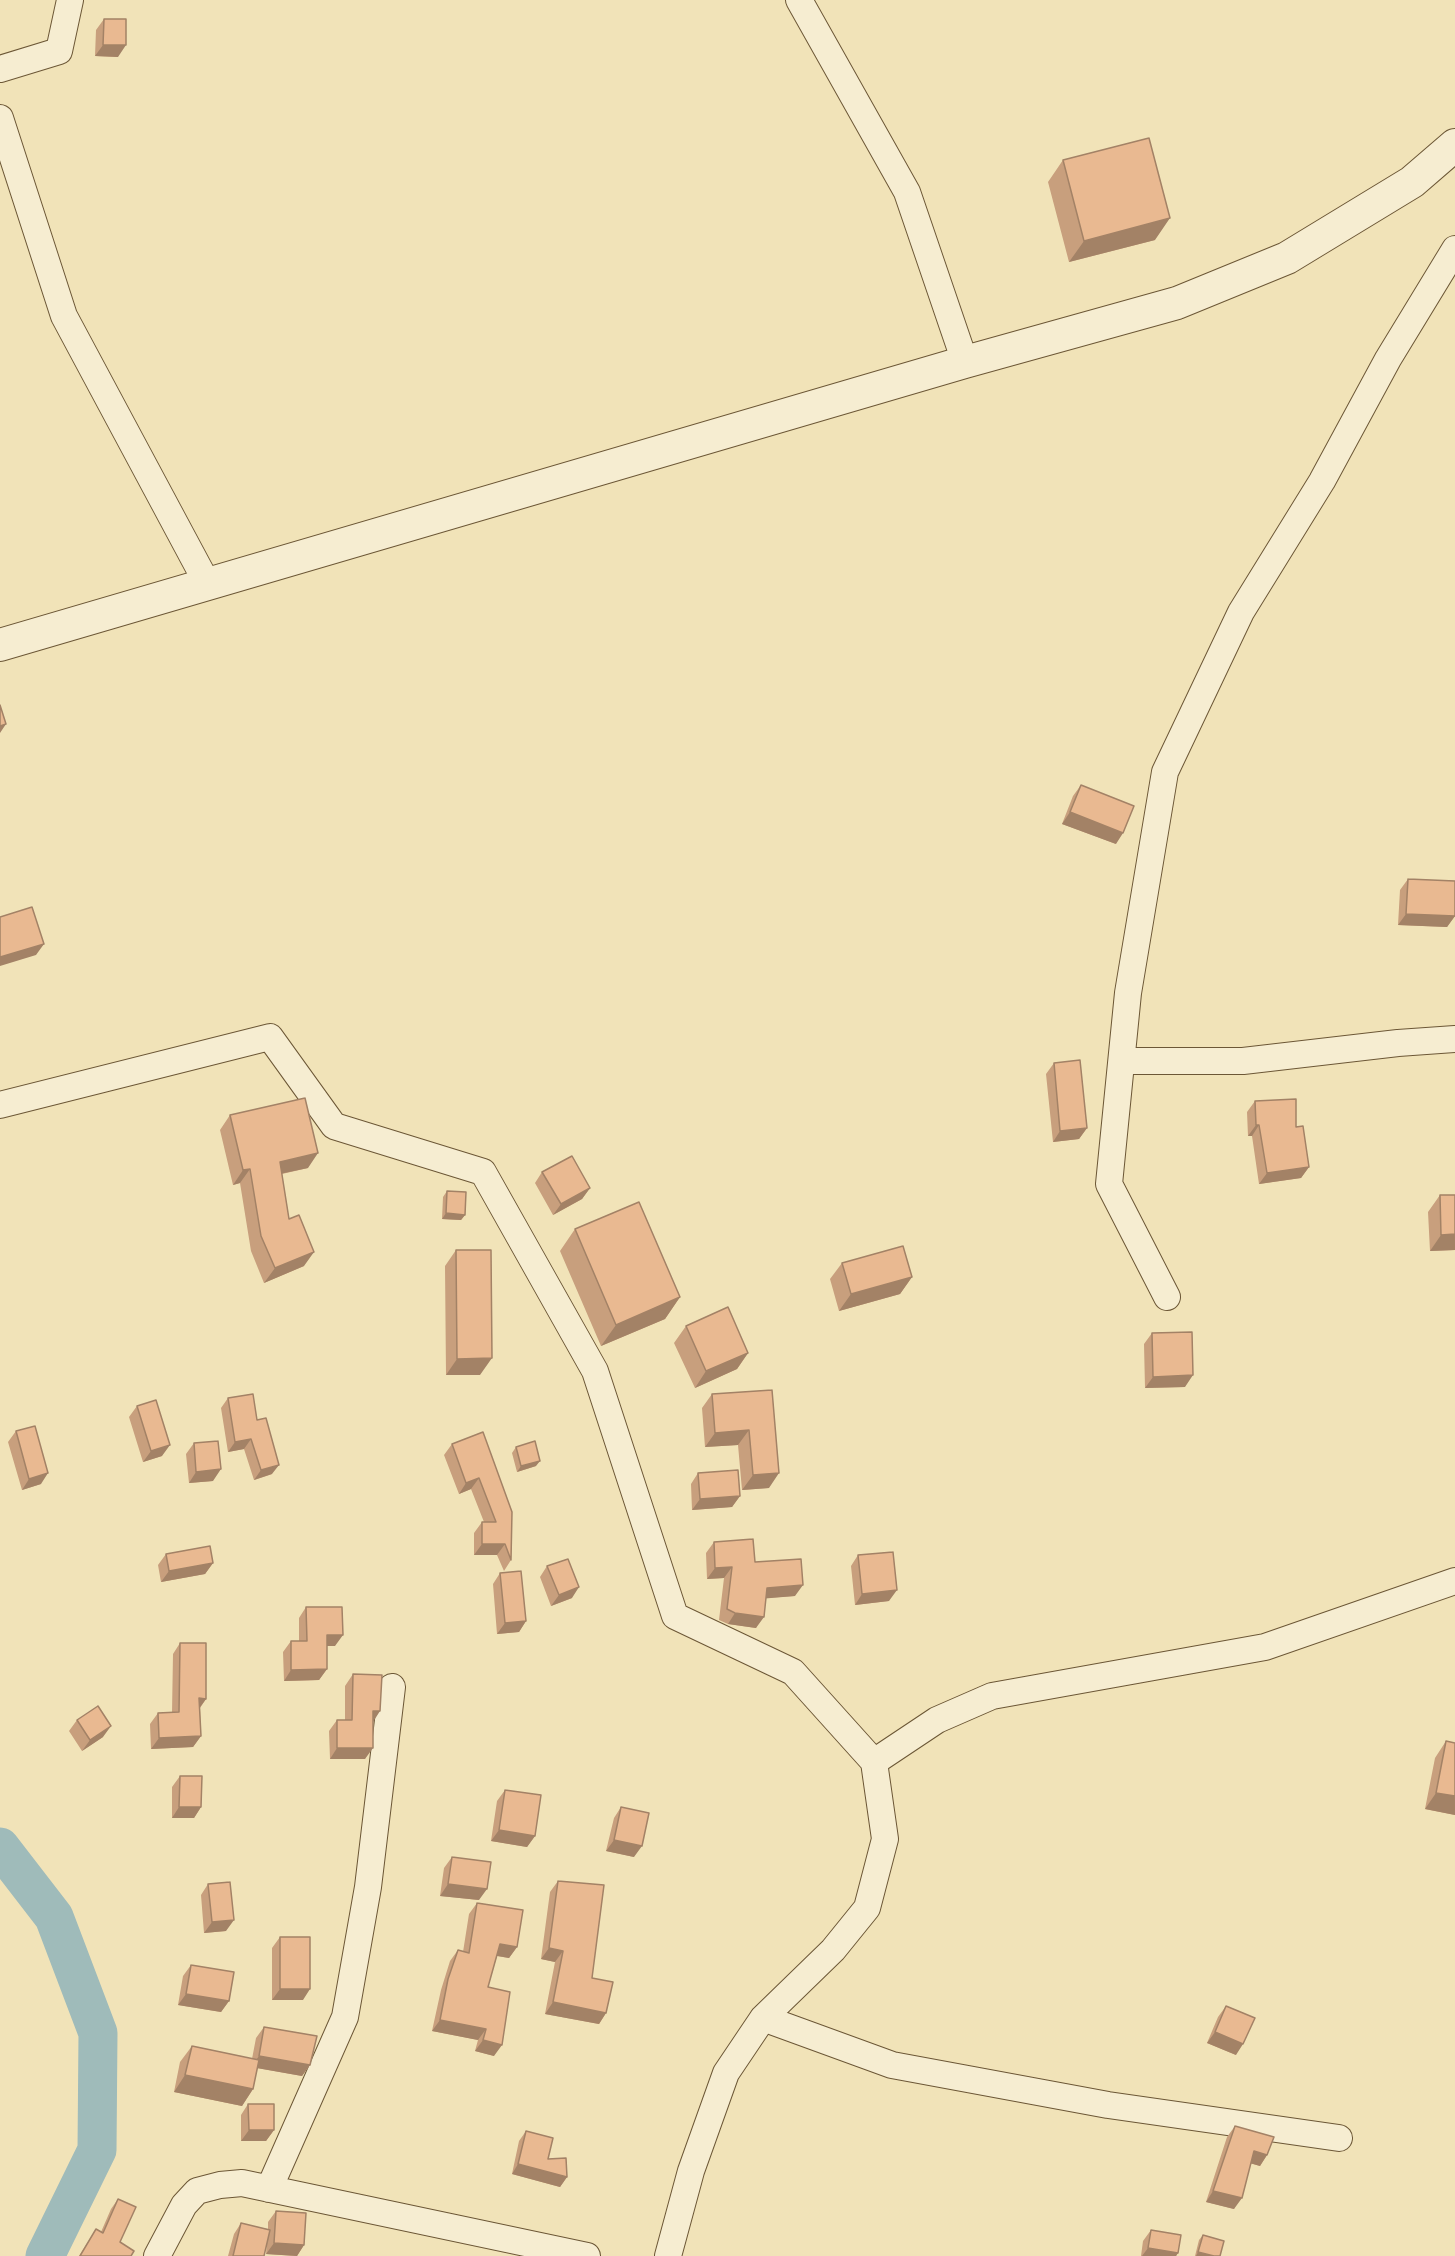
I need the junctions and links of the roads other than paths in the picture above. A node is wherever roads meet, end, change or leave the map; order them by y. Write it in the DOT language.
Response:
graph roads {
  1 [pos="70,0"];
  2 [pos="799,0"];
  3 [pos="0,69"];
  4 [pos="0,118"];
  5 [pos="1455,145"];
  6 [pos="1455,249"];
  7 [pos="964,362"];
  8 [pos="208,585"];
  9 [pos="0,645"];
  10 [pos="1455,1039"];
  11 [pos="1122,1061"];
  12 [pos="0,1106"];
  13 [pos="1167,1297"];
  14 [pos="1455,1581"];
  15 [pos="392,1687"];
  16 [pos="874,1762"];
  17 [pos="763,2019"];
  18 [pos="1339,2138"];
  19 [pos="269,2188"];
  20 [pos="157,2256"];
  21 [pos="587,2256"];
  22 [pos="668,2256"];
  1 -- 3 [label="street"];
  2 -- 7 [label="street"];
  4 -- 8 [label="street"];
  5 -- 7 [label="street"];
  6 -- 11 [label="street"];
  7 -- 8 [label="street"];
  8 -- 9 [label="street"];
  10 -- 11 [label="street"];
  11 -- 13 [label="street"];
  12 -- 16 [label="street"];
  14 -- 16 [label="street"];
  15 -- 19 [label="street"];
  16 -- 17 [label="street"];
  17 -- 18 [label="street"];
  17 -- 22 [label="street"];
  19 -- 20 [label="street"];
  19 -- 21 [label="street"];
}
